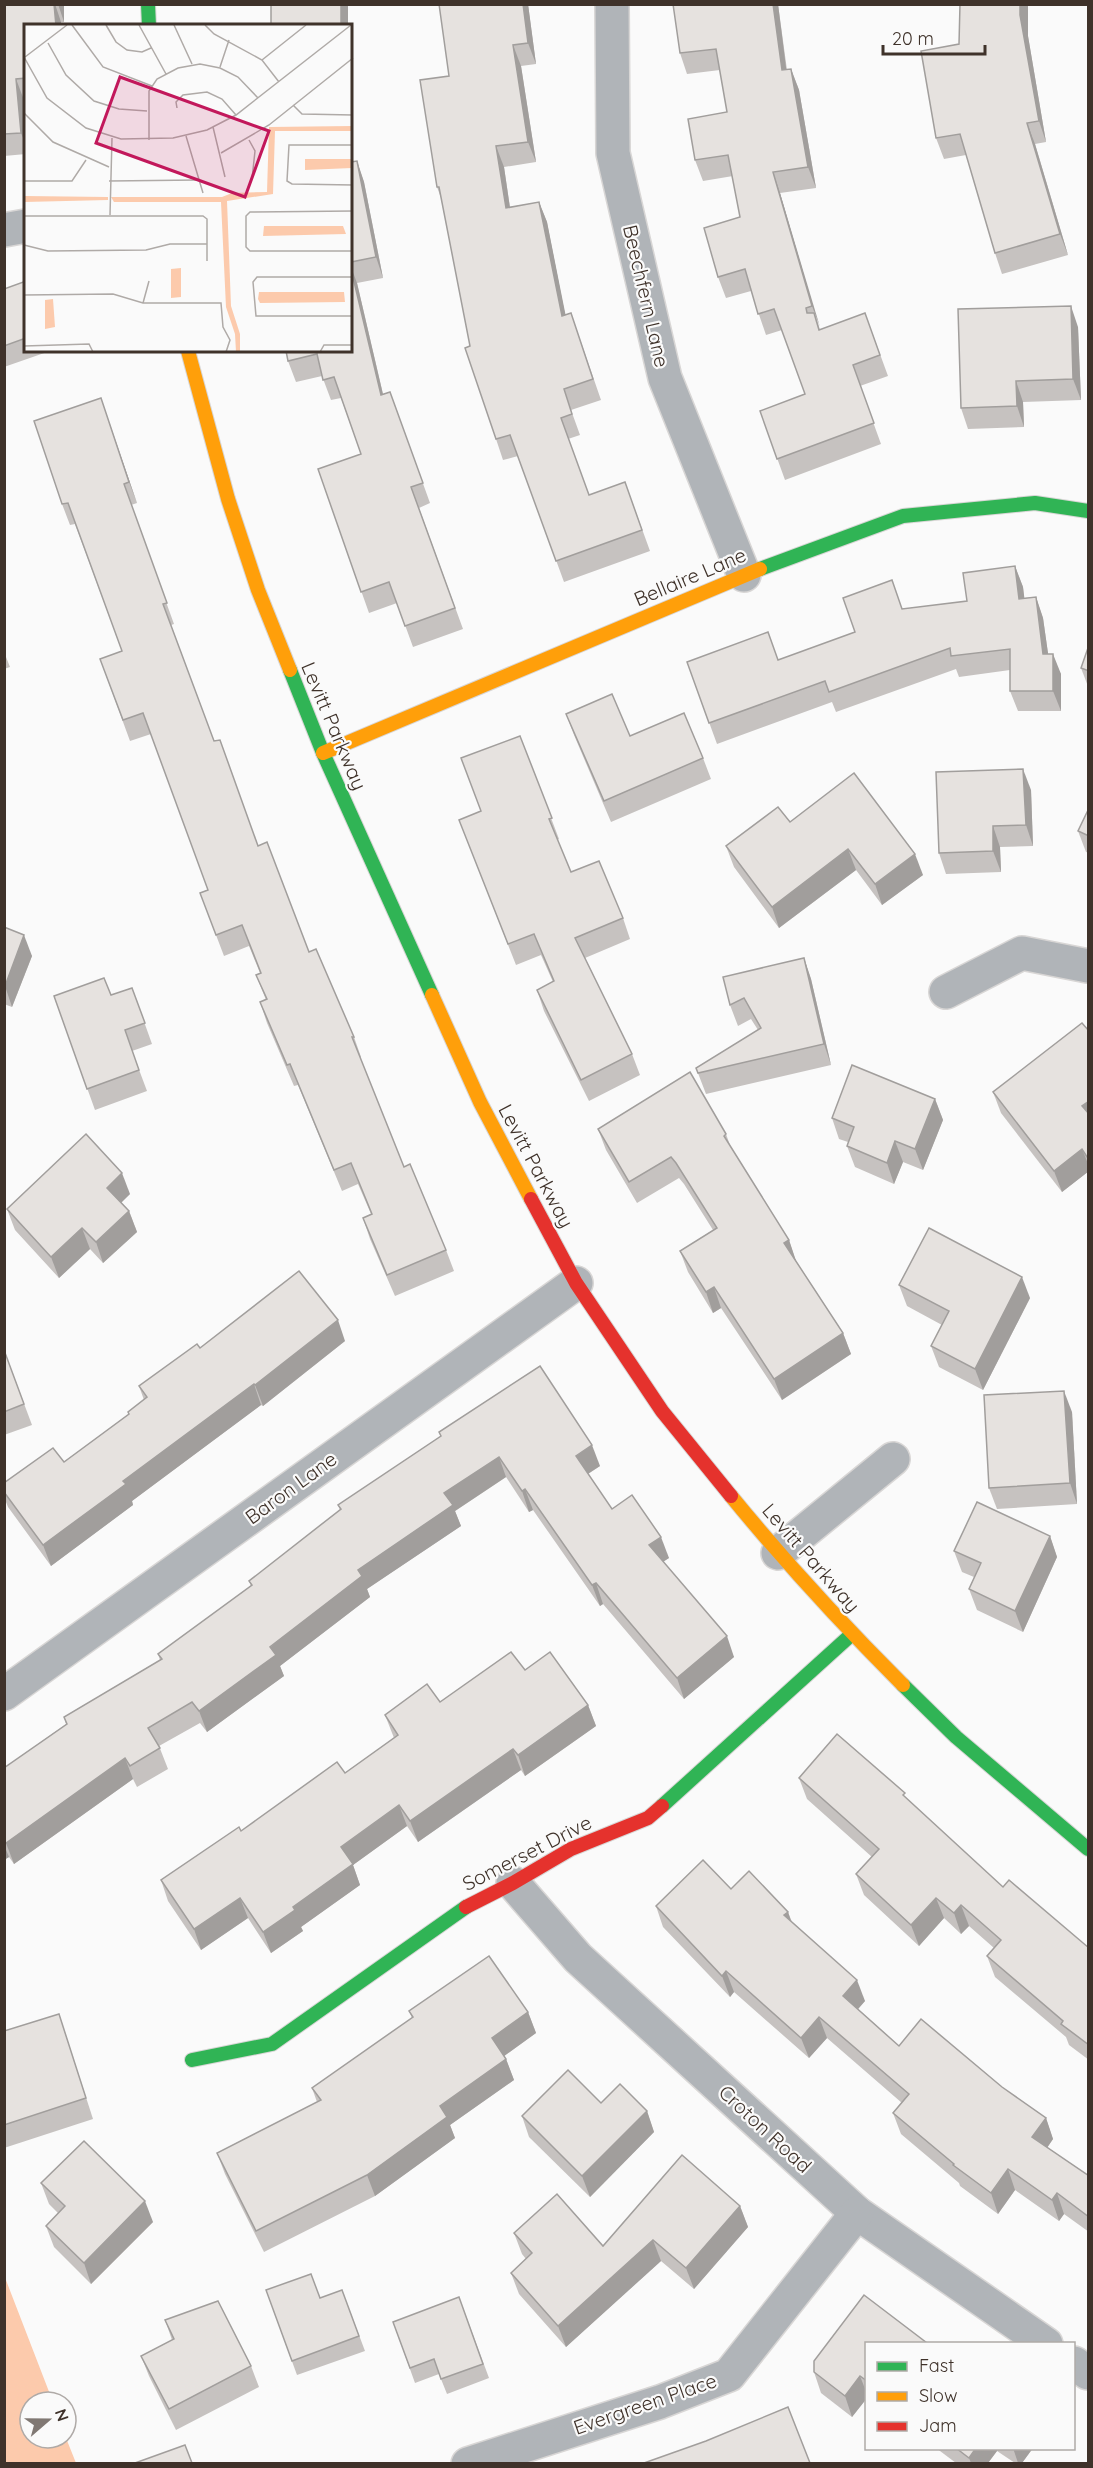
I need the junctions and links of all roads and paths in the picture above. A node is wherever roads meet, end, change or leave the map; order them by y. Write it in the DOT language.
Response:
graph roads {
  1 [pos="148,4"];
  2 [pos="612,4"];
  3 [pos="149,24"];
  4 [pos="24,226"];
  5 [pos="4,230"];
  6 [pos="188,352"];
  7 [pos="1089,511"];
  8 [pos="744,574"];
  9 [pos="323,753"];
  10 [pos="1089,966"];
  11 [pos="946,992"];
  12 [pos="576,1283"];
  13 [pos="893,1459"];
  14 [pos="778,1553"];
  15 [pos="852,1634"];
  16 [pos="5,1692"];
  17 [pos="1089,1849"];
  18 [pos="513,1883"];
  19 [pos="192,2060"];
  20 [pos="857,2213"];
  21 [pos="1045,2342"];
  22 [pos="1075,2364"];
  23 [pos="1089,2373"];
  24 [pos="468,2463"];
  1 -- 3 [label="street"];
  2 -- 8 [label="street, Beechfern Lane"];
  4 -- 5 [label="street"];
  6 -- 9 [label="street, Levitt Parkway"];
  7 -- 8 [label="street, Bellaire Lane"];
  8 -- 9 [label="street, Bellaire Lane"];
  9 -- 12 [label="street, Levitt Parkway"];
  10 -- 11 [label="street"];
  12 -- 14 [label="street, Levitt Parkway"];
  12 -- 16 [label="street, Baron Lane"];
  13 -- 14 [label="street"];
  14 -- 15 [label="street, Levitt Parkway"];
  15 -- 17 [label="street, Levitt Parkway"];
  15 -- 18 [label="street, Somerset Drive"];
  18 -- 19 [label="street, Somerset Drive"];
  18 -- 20 [label="street, Croton Road"];
  20 -- 21 [label="street, Croton Road"];
  20 -- 24 [label="street, Evergreen Place"];
  22 -- 23 [label="street"];
}
